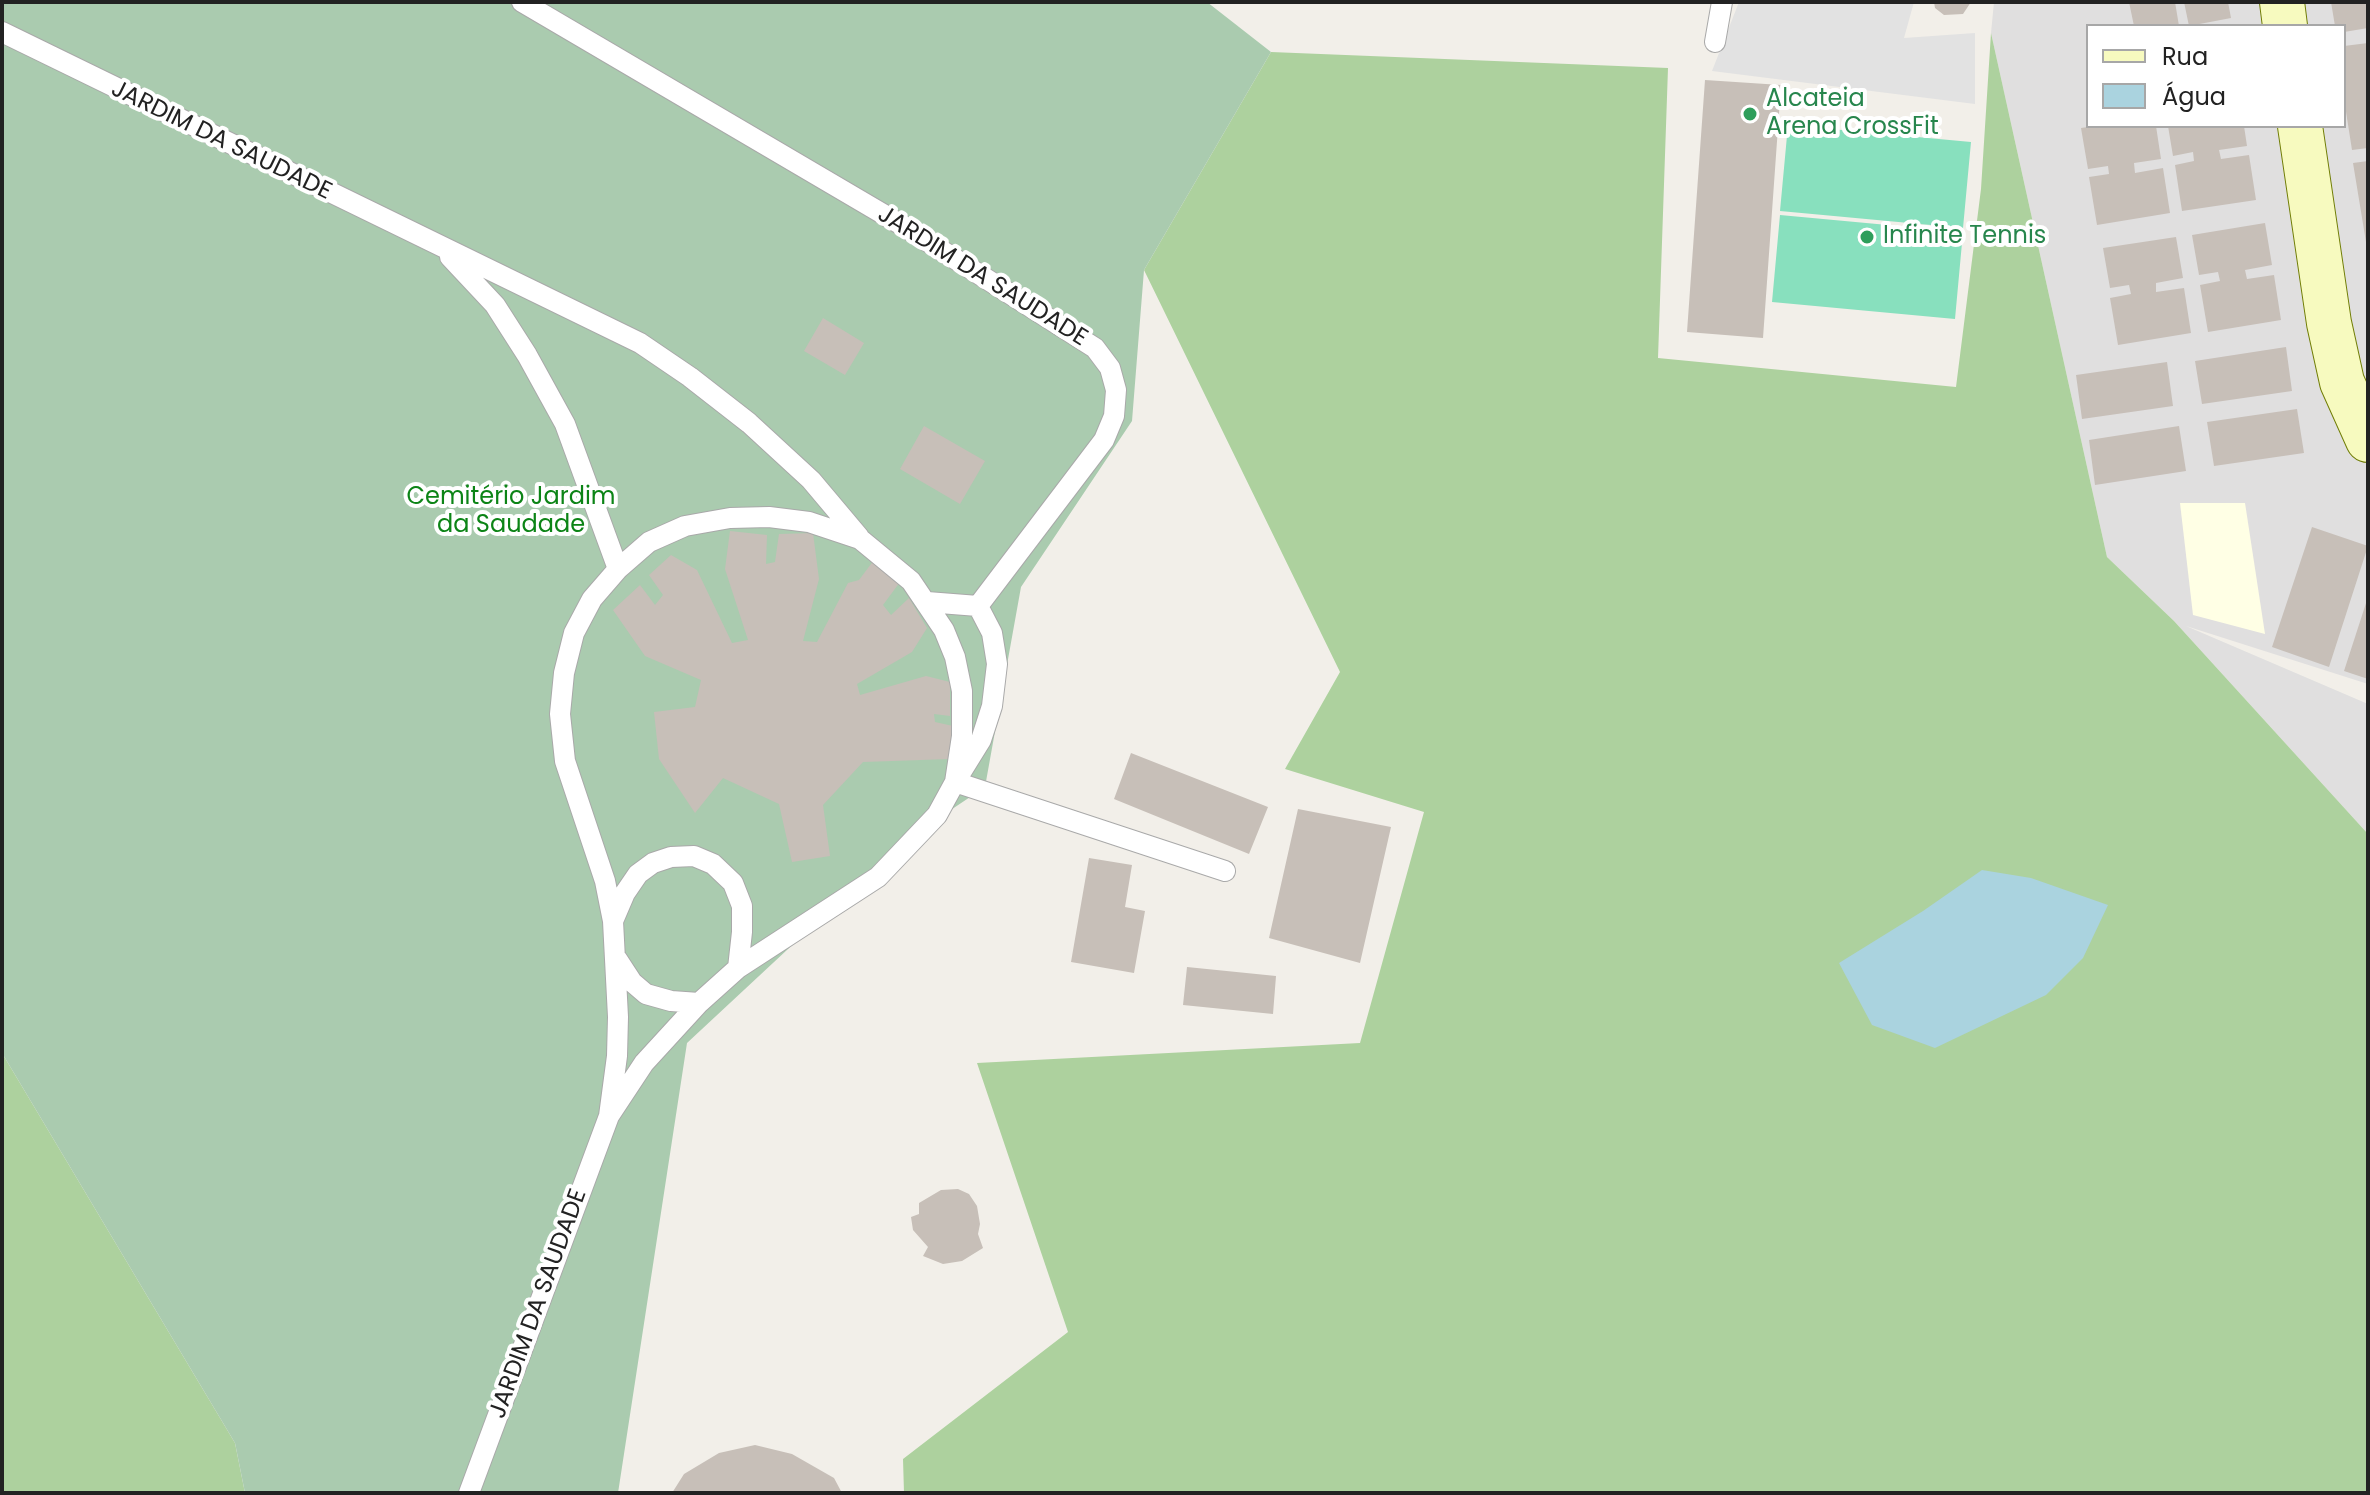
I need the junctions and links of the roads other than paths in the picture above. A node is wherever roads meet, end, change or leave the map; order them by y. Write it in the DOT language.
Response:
graph roads {
  1 [pos="522,2"];
  2 [pos="1722,2"];
  3 [pos="2282,2"];
  4 [pos="2285,24"];
  5 [pos="2,32"];
  6 [pos="1715,42"];
  7 [pos="2300,128"];
  8 [pos="441,248"];
  9 [pos="2368,440"];
  10 [pos="860,539"];
  11 [pos="618,569"];
  12 [pos="927,602"];
  13 [pos="978,606"];
  14 [pos="955,782"];
  15 [pos="1225,871"];
  16 [pos="613,921"];
  17 [pos="615,957"];
  18 [pos="738,968"];
  19 [pos="699,1003"];
  20 [pos="609,1116"];
  21 [pos="469,1493"];
  1 -- 13 [label="lane, JARDIM DA SAUDADE"];
  2 -- 6 [label="lane"];
  3 -- 4 [label="main road"];
  5 -- 8 [label="lane, JARDIM DA SAUDADE"];
  7 -- 9 [label="main road"];
  8 -- 10 [label="lane, JARDIM DA SAUDADE"];
  8 -- 11 [label="lane, JARDIM DA SAUDADE"];
  10 -- 11 [label="lane, JARDIM DA SAUDADE"];
  10 -- 12 [label="lane, JARDIM DA SAUDADE"];
  11 -- 16 [label="lane, JARDIM DA SAUDADE"];
  12 -- 13 [label="lane"];
  12 -- 14 [label="lane, JARDIM DA SAUDADE"];
  13 -- 14 [label="lane, JARDIM DA SAUDADE"];
  14 -- 15 [label="lane"];
  14 -- 18 [label="lane, JARDIM DA SAUDADE"];
  16 -- 17 [label="lane, JARDIM DA SAUDADE"];
  16 -- 18 [label="lane, JARDIM DA SAUDADE"];
  17 -- 19 [label="lane"];
  17 -- 20 [label="lane, JARDIM DA SAUDADE"];
  18 -- 19 [label="lane, JARDIM DA SAUDADE"];
  19 -- 20 [label="lane, JARDIM DA SAUDADE"];
  20 -- 21 [label="lane, JARDIM DA SAUDADE"];
}
